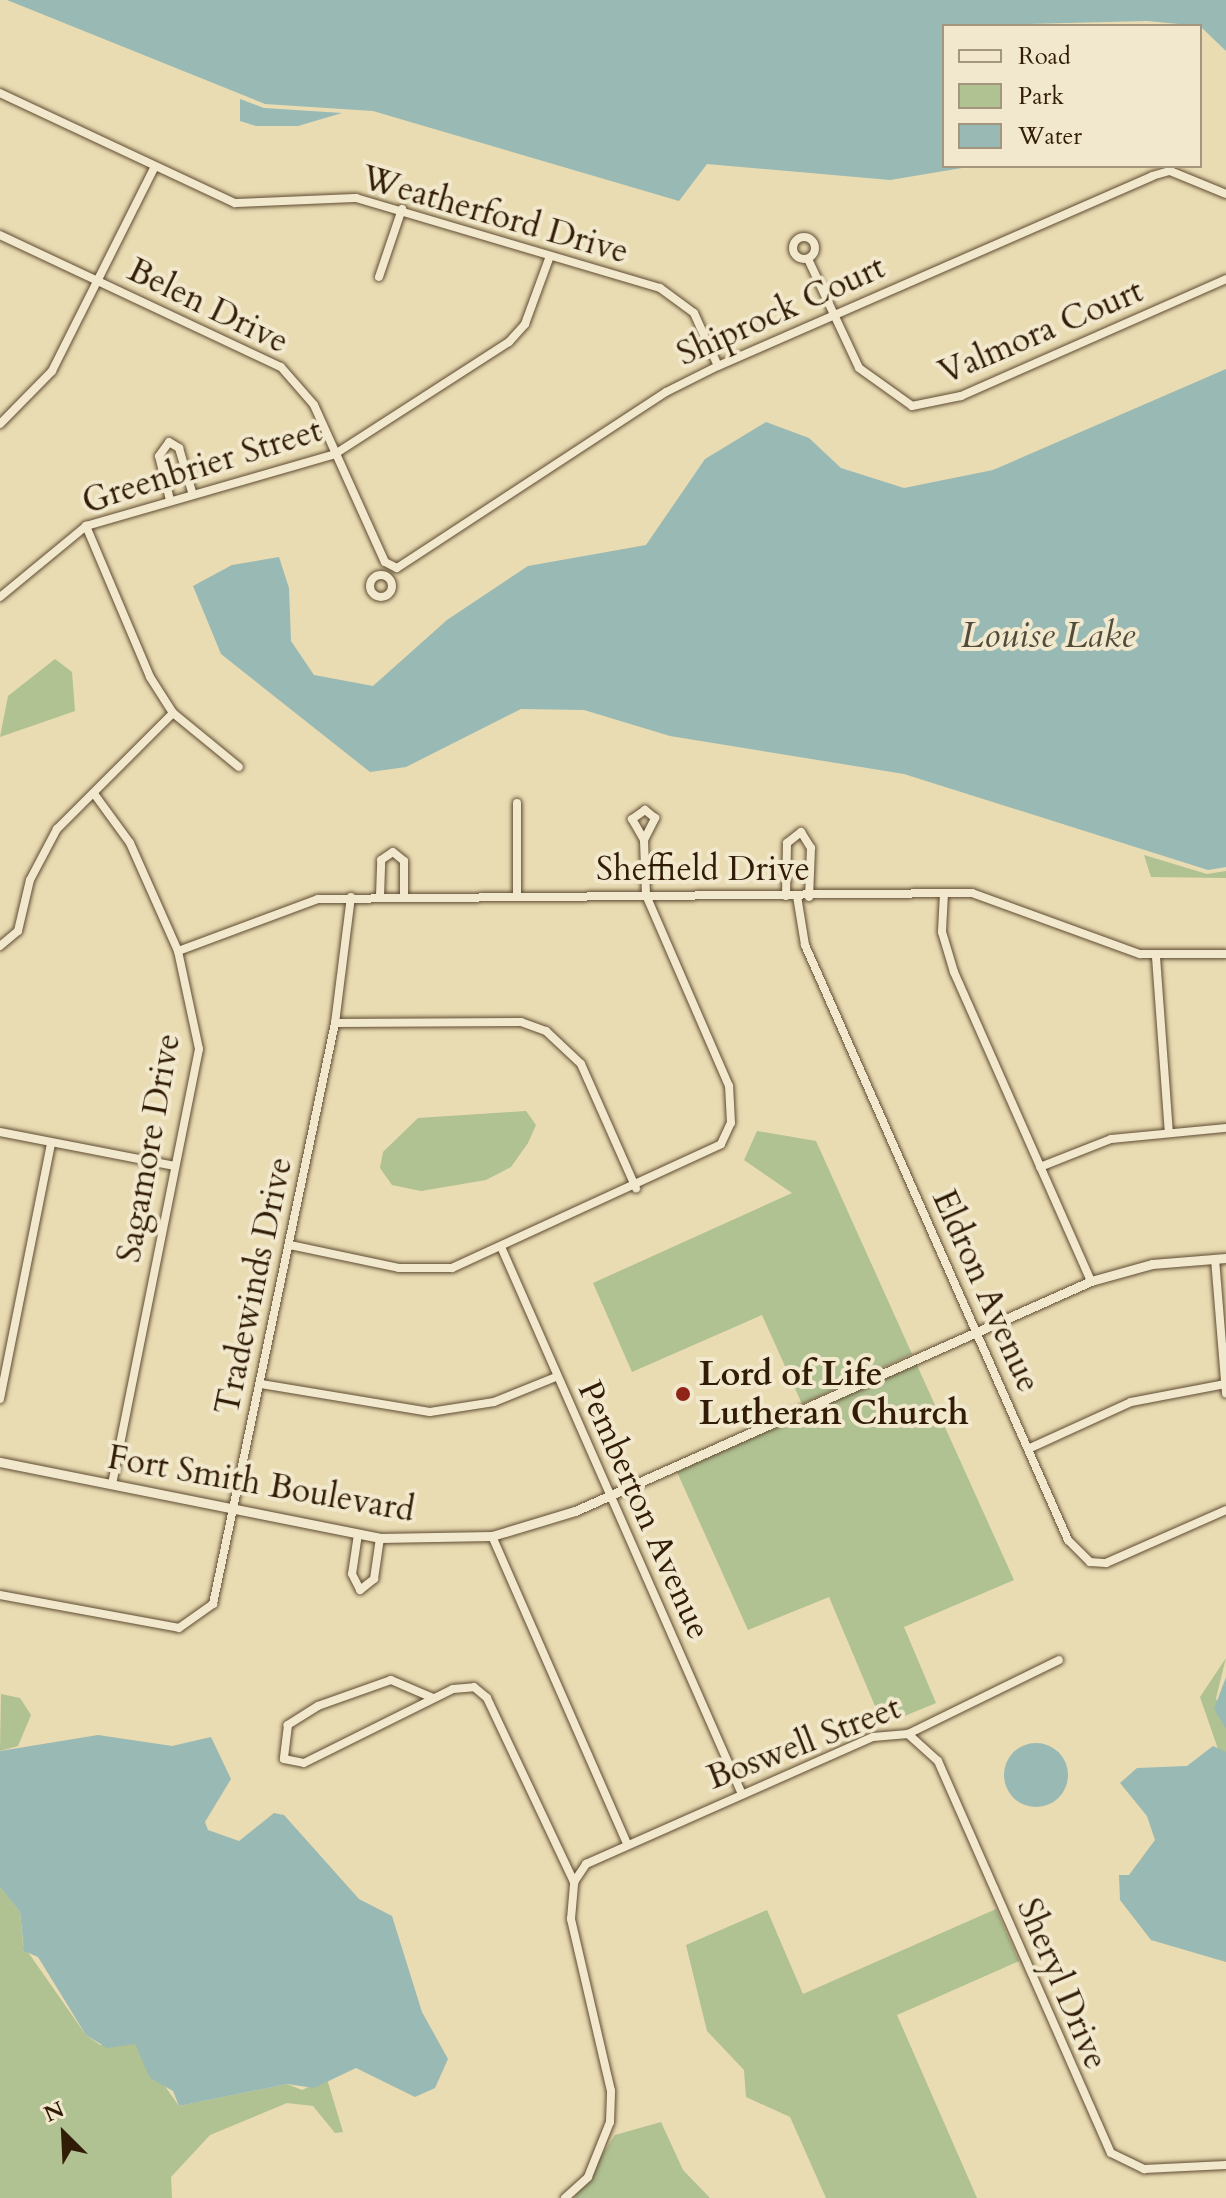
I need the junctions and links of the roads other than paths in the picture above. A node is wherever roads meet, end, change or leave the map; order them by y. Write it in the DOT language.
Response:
graph roads {
  1 [pos="0,93"];
  2 [pos="154,168"];
  3 [pos="1170,168"];
  4 [pos="1226,194"];
  5 [pos="402,209"];
  6 [pos="0,235"];
  7 [pos="550,256"];
  8 [pos="808,259"];
  9 [pos="379,277"];
  10 [pos="1226,279"];
  11 [pos="97,281"];
  12 [pos="833,315"];
  13 [pos="718,366"];
  14 [pos="0,424"];
  15 [pos="335,454"];
  16 [pos="192,492"];
  17 [pos="170,500"];
  18 [pos="86,526"];
  19 [pos="387,564"];
  20 [pos="386,576"];
  21 [pos="0,597"];
  22 [pos="173,713"];
  23 [pos="239,767"];
  24 [pos="95,795"];
  25 [pos="517,803"];
  26 [pos="644,840"];
  27 [pos="944,893"];
  28 [pos="404,895"];
  29 [pos="646,895"];
  30 [pos="380,896"];
  31 [pos="517,896"];
  32 [pos="786,896"];
  33 [pos="797,896"];
  34 [pos="351,897"];
  35 [pos="809,897"];
  36 [pos="0,946"];
  37 [pos="178,951"];
  38 [pos="1226,954"];
  39 [pos="1156,957"];
  40 [pos="335,1023"];
  41 [pos="1226,1128"];
  42 [pos="0,1132"];
  43 [pos="1169,1132"];
  44 [pos="51,1143"];
  45 [pos="175,1166"];
  46 [pos="1040,1167"];
  47 [pos="636,1188"];
  48 [pos="290,1245"];
  49 [pos="502,1249"];
  50 [pos="1226,1258"];
  51 [pos="1215,1259"];
  52 [pos="1091,1281"];
  53 [pos="974,1331"];
  54 [pos="556,1377"];
  55 [pos="261,1384"];
  56 [pos="1225,1384"];
  57 [pos="1226,1394"];
  58 [pos="0,1399"];
  59 [pos="1028,1449"];
  60 [pos="0,1462"];
  61 [pos="112,1484"];
  62 [pos="611,1496"];
  63 [pos="234,1509"];
  64 [pos="1226,1510"];
  65 [pos="358,1534"];
  66 [pos="492,1536"];
  67 [pos="380,1538"];
  68 [pos="0,1595"];
  69 [pos="1059,1660"];
  70 [pos="433,1698"];
  71 [pos="908,1734"];
  72 [pos="741,1792"];
  73 [pos="626,1841"];
  74 [pos="574,1882"];
  75 [pos="1226,2165"];
  76 [pos="565,2198"];
  1 -- 2 [label="street, Weatherford Drive"];
  2 -- 5 [label="street, Weatherford Drive"];
  2 -- 11 [label="street"];
  3 -- 4 [label="street, Shiprock Court"];
  3 -- 12 [label="street, Shiprock Court"];
  5 -- 7 [label="street, Weatherford Drive"];
  5 -- 9 [label="street"];
  6 -- 11 [label="street, Belen Drive"];
  7 -- 13 [label="street, Weatherford Drive"];
  7 -- 15 [label="street, Greenbrier Street"];
  8 -- 12 [label="street, Valmora Court"];
  10 -- 12 [label="street, Valmora Court"];
  11 -- 14 [label="street"];
  11 -- 15 [label="street, Belen Drive"];
  12 -- 13 [label="street, Shiprock Court"];
  13 -- 19 [label="street, Shiprock Court"];
  15 -- 16 [label="street, Greenbrier Street"];
  15 -- 19 [label="street, Belen Drive"];
  16 -- 17 [label="street, Greenbrier Street"];
  16 -- 17 [label="street"];
  17 -- 18 [label="street, Greenbrier Street"];
  18 -- 21 [label="street, Greenbrier Street"];
  18 -- 22 [label="street"];
  19 -- 20 [label="street"];
  22 -- 23 [label="street"];
  22 -- 24 [label="street"];
  24 -- 36 [label="street"];
  24 -- 37 [label="street, Sagamore Drive"];
  25 -- 31 [label="street"];
  26 -- 29 [label="street"];
  27 -- 35 [label="street, Sheffield Drive"];
  27 -- 39 [label="street, Sheffield Drive"];
  27 -- 46 [label="street"];
  28 -- 30 [label="street, Sheffield Drive"];
  28 -- 30 [label="street"];
  28 -- 31 [label="street, Sheffield Drive"];
  29 -- 31 [label="street, Sheffield Drive"];
  29 -- 32 [label="street, Sheffield Drive"];
  29 -- 47 [label="street"];
  30 -- 34 [label="street, Sheffield Drive"];
  32 -- 33 [label="street, Sheffield Drive"];
  32 -- 35 [label="street"];
  33 -- 35 [label="street, Sheffield Drive"];
  33 -- 53 [label="street, Eldron Avenue"];
  34 -- 37 [label="street, Sheffield Drive"];
  34 -- 40 [label="street, Tradewinds Drive"];
  37 -- 45 [label="street, Sagamore Drive"];
  38 -- 39 [label="street, Sheffield Drive"];
  39 -- 43 [label="street"];
  40 -- 47 [label="street"];
  40 -- 48 [label="street, Tradewinds Drive"];
  41 -- 43 [label="street"];
  42 -- 44 [label="street"];
  43 -- 46 [label="street"];
  44 -- 45 [label="street"];
  44 -- 58 [label="street"];
  45 -- 61 [label="street, Sagamore Drive"];
  46 -- 52 [label="street"];
  47 -- 49 [label="street"];
  48 -- 49 [label="street"];
  48 -- 55 [label="street, Tradewinds Drive"];
  49 -- 54 [label="street, Pemberton Avenue"];
  50 -- 51 [label="street, Fort Smith Boulevard"];
  51 -- 52 [label="street, Fort Smith Boulevard"];
  51 -- 56 [label="street"];
  52 -- 53 [label="street, Fort Smith Boulevard"];
  53 -- 59 [label="street, Eldron Avenue"];
  53 -- 62 [label="street, Fort Smith Boulevard"];
  54 -- 55 [label="street"];
  54 -- 62 [label="street, Pemberton Avenue"];
  55 -- 63 [label="street, Tradewinds Drive"];
  56 -- 57 [label="street"];
  56 -- 59 [label="street"];
  59 -- 64 [label="street, Eldron Avenue"];
  60 -- 61 [label="street, Fort Smith Boulevard"];
  61 -- 63 [label="street, Fort Smith Boulevard"];
  62 -- 66 [label="street, Fort Smith Boulevard"];
  62 -- 72 [label="street, Pemberton Avenue"];
  63 -- 65 [label="street, Fort Smith Boulevard"];
  63 -- 68 [label="street, Tradewinds Drive"];
  65 -- 67 [label="street, Fort Smith Boulevard"];
  65 -- 67 [label="street"];
  66 -- 67 [label="street, Fort Smith Boulevard"];
  66 -- 73 [label="street"];
  69 -- 71 [label="street, Boswell Street"];
  70 -- 70 [label="street"];
  70 -- 74 [label="street"];
  71 -- 72 [label="street, Boswell Street"];
  71 -- 75 [label="street, Sheryl Drive"];
  72 -- 73 [label="street, Boswell Street"];
  73 -- 74 [label="street, Boswell Street"];
  74 -- 76 [label="street"];
}
